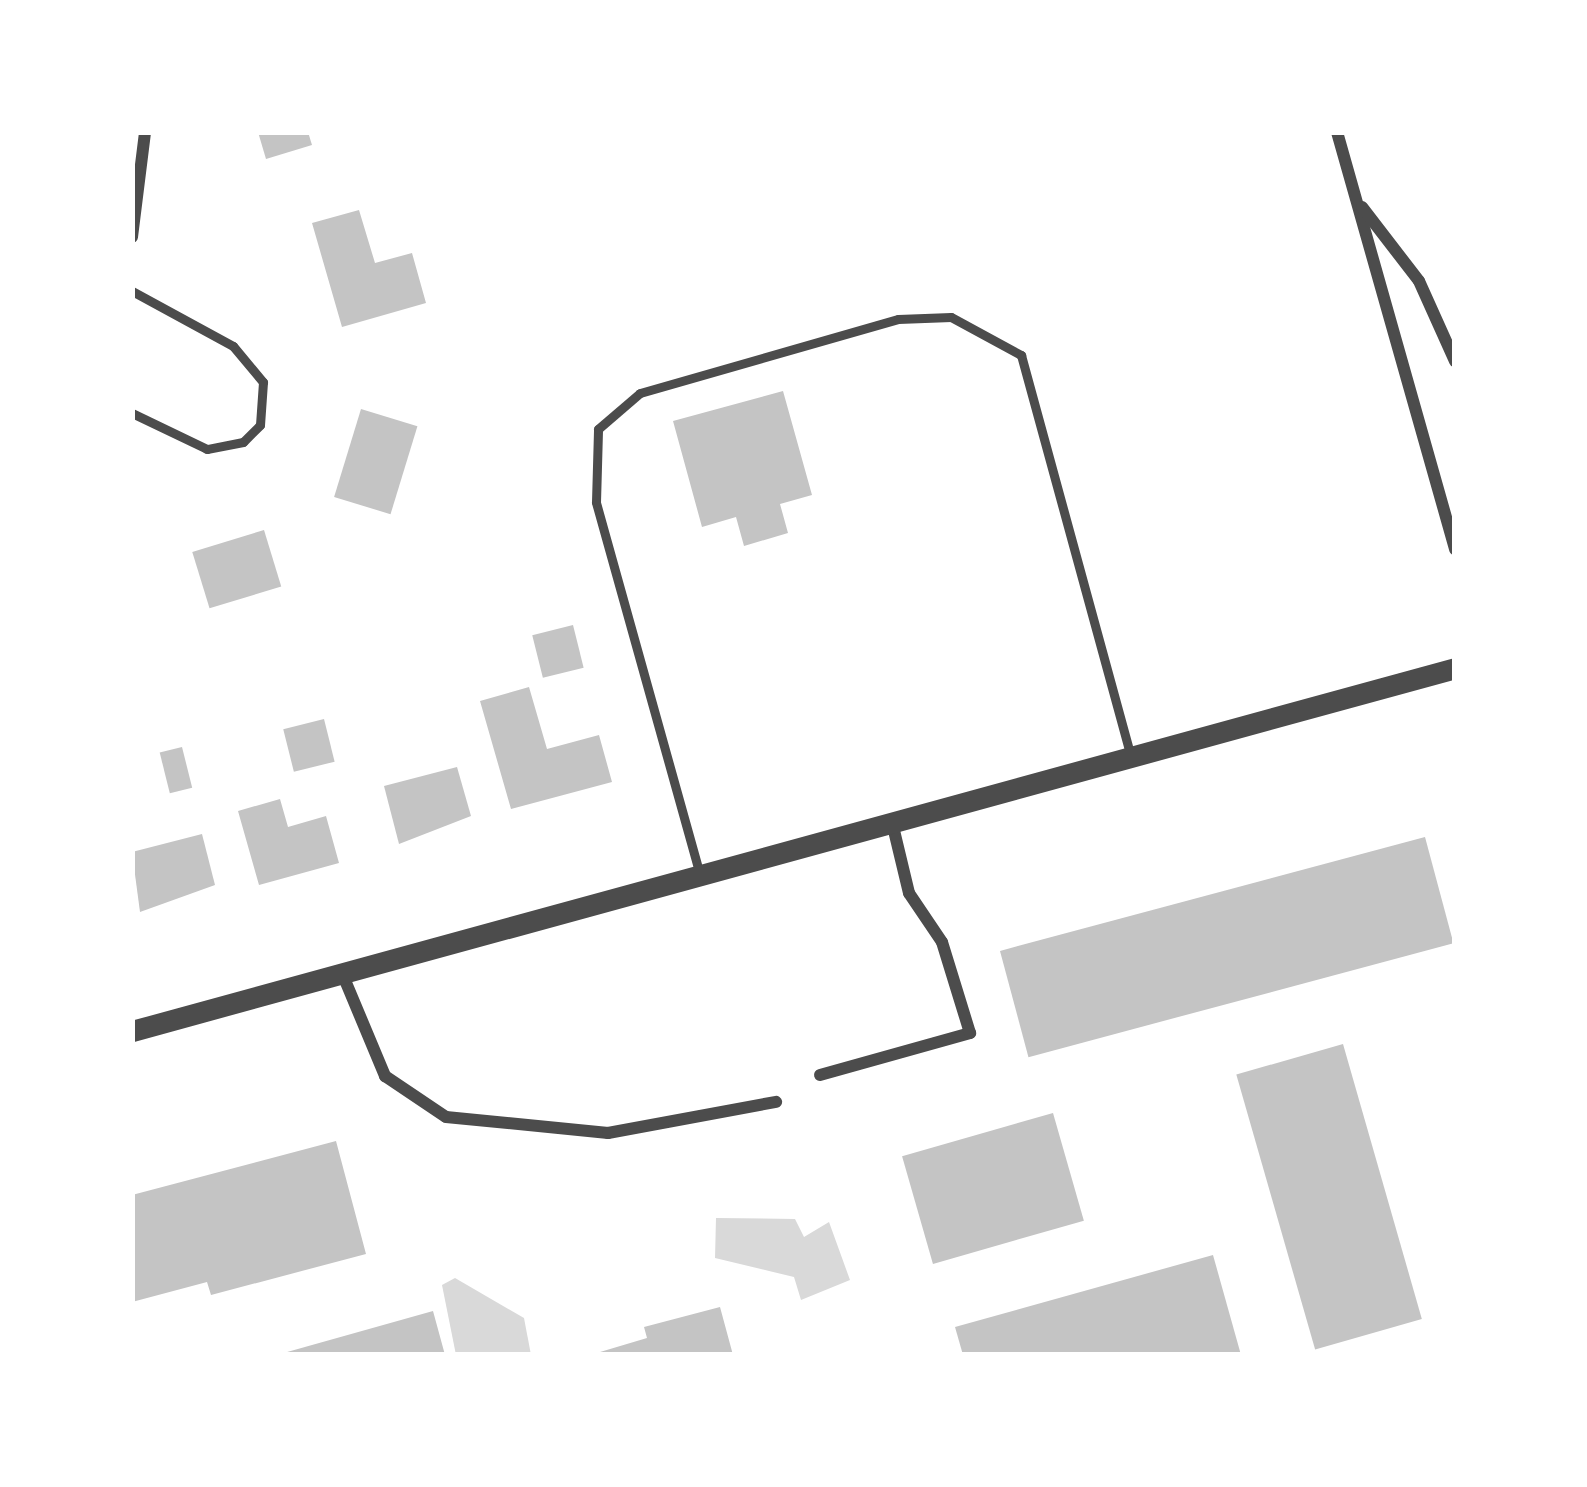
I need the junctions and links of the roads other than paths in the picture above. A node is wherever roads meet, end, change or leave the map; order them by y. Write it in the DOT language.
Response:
graph roads {
  1 [pos="145,132"];
  2 [pos="1337,132"];
  3 [pos="1357,201"];
  4 [pos="132,237"];
  5 [pos="132,291"];
  6 [pos="1455,361"];
  7 [pos="132,413"];
  8 [pos="1455,550"];
  9 [pos="1455,668"];
  10 [pos="1131,757"];
  11 [pos="892,822"];
  12 [pos="700,875"];
  13 [pos="342,973"];
  14 [pos="132,1031"];
  15 [pos="820,1075"];
  16 [pos="776,1102"];
  1 -- 4 [label="street"];
  2 -- 3 [label="street"];
  3 -- 6 [label="street"];
  3 -- 8 [label="street"];
  5 -- 7 [label="lane"];
  9 -- 10 [label="street"];
  10 -- 11 [label="street"];
  10 -- 12 [label="lane"];
  11 -- 12 [label="street"];
  11 -- 15 [label="street"];
  12 -- 13 [label="street"];
  13 -- 14 [label="street"];
  13 -- 16 [label="street"];
}
